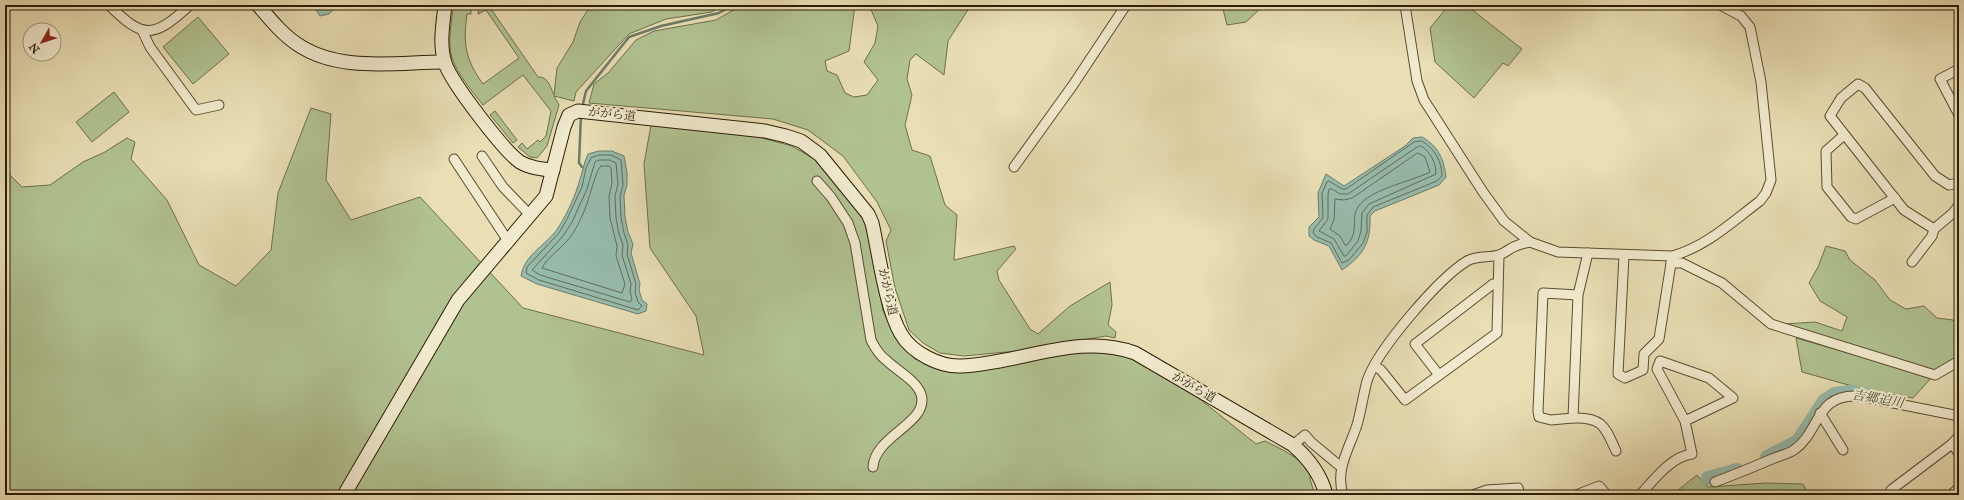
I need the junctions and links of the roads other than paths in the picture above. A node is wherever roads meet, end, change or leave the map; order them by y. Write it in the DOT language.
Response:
graph roads {
  1 [pos="109,5"];
  2 [pos="190,5"];
  3 [pos="258,5"];
  4 [pos="445,5"];
  5 [pos="1126,5"];
  6 [pos="1405,5"];
  7 [pos="1720,5"];
  8 [pos="142,30"];
  9 [pos="444,62"];
  10 [pos="1959,69"];
  11 [pos="218,105"];
  12 [pos="1959,115"];
  13 [pos="1844,135"];
  14 [pos="482,156"];
  15 [pos="454,159"];
  16 [pos="1014,167"];
  17 [pos="553,170"];
  18 [pos="817,181"];
  19 [pos="1959,183"];
  20 [pos="1895,198"];
  21 [pos="1959,205"];
  22 [pos="530,215"];
  23 [pos="1934,230"];
  24 [pos="508,241"];
  25 [pos="1530,242"];
  26 [pos="1588,253"];
  27 [pos="1500,255"];
  28 [pos="1624,255"];
  29 [pos="1674,258"];
  30 [pos="1912,262"];
  31 [pos="1498,285"];
  32 [pos="1578,295"];
  33 [pos="1959,361"];
  34 [pos="1375,366"];
  35 [pos="1439,375"];
  36 [pos="1820,413"];
  37 [pos="1959,416"];
  38 [pos="1573,418"];
  39 [pos="1685,421"];
  40 [pos="1959,436"];
  41 [pos="1952,444"];
  42 [pos="1293,445"];
  43 [pos="1843,450"];
  44 [pos="1616,451"];
  45 [pos="1959,453"];
  46 [pos="1341,467"];
  47 [pos="873,468"];
  48 [pos="1715,482"];
  49 [pos="1959,488"];
  50 [pos="1606,494"];
  51 [pos="344,495"];
  52 [pos="1326,495"];
  53 [pos="1343,495"];
  54 [pos="1475,495"];
  55 [pos="1520,495"];
  56 [pos="1576,495"];
  57 [pos="1640,495"];
  58 [pos="1895,495"];
  59 [pos="1951,495"];
  1 -- 8 [label="street"];
  2 -- 8 [label="street"];
  3 -- 9 [label="street"];
  4 -- 9 [label="street"];
  5 -- 16 [label="street"];
  6 -- 25 [label="street"];
  7 -- 29 [label="street"];
  8 -- 11 [label="street"];
  9 -- 17 [label="street"];
  10 -- 12 [label="street"];
  13 -- 19 [label="street"];
  13 -- 20 [label="street"];
  13 -- 20 [label="street"];
  14 -- 22 [label="street"];
  15 -- 24 [label="street"];
  17 -- 22 [label="street"];
  17 -- 42 [label="street, ががら道"];
  18 -- 47 [label="street"];
  20 -- 23 [label="street"];
  21 -- 23 [label="street"];
  22 -- 24 [label="street"];
  23 -- 30 [label="street"];
  24 -- 51 [label="street"];
  25 -- 26 [label="street"];
  25 -- 27 [label="street"];
  26 -- 28 [label="street"];
  26 -- 32 [label="street"];
  27 -- 31 [label="street"];
  27 -- 34 [label="street"];
  28 -- 29 [label="street"];
  28 -- 29 [label="street"];
  29 -- 33 [label="street"];
  31 -- 35 [label="street"];
  31 -- 35 [label="street"];
  32 -- 38 [label="street"];
  32 -- 38 [label="street"];
  34 -- 35 [label="street"];
  34 -- 46 [label="street"];
  36 -- 37 [label="street"];
  36 -- 43 [label="street"];
  36 -- 48 [label="street"];
  38 -- 44 [label="street"];
  39 -- 39 [label="street"];
  39 -- 57 [label="street"];
  40 -- 41 [label="street"];
  41 -- 45 [label="street"];
  41 -- 58 [label="street"];
  42 -- 46 [label="street"];
  42 -- 52 [label="street, ががら道"];
  46 -- 53 [label="street"];
  49 -- 59 [label="street"];
  50 -- 56 [label="street"];
  54 -- 55 [label="street"];
}
